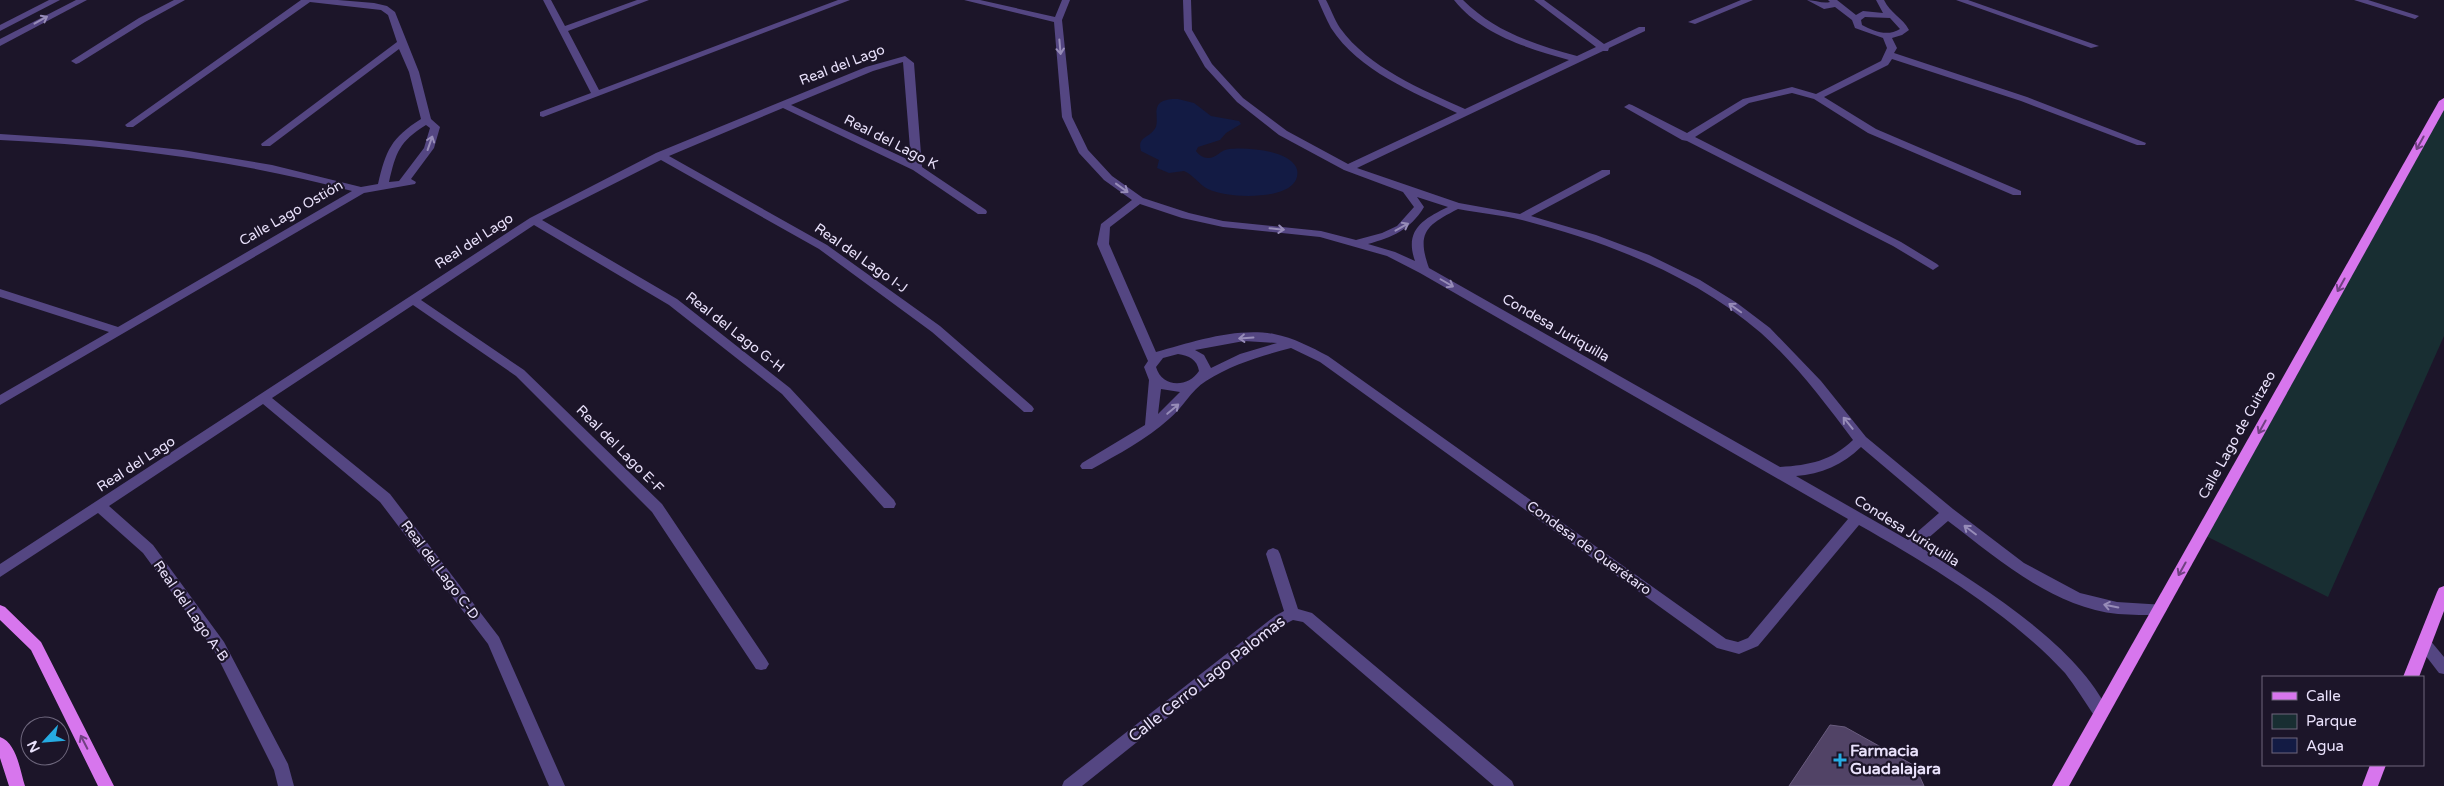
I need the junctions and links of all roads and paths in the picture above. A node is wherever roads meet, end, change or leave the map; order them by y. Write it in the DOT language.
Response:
graph roads {
  1 [pos="56,0"];
  2 [pos="82,0"];
  3 [pos="181,0"];
  4 [pos="309,0"];
  5 [pos="547,0"];
  6 [pos="645,0"];
  7 [pos="846,0"];
  8 [pos="968,0"];
  9 [pos="1066,0"];
  10 [pos="1187,0"];
  11 [pos="1322,0"];
  12 [pos="1458,0"];
  13 [pos="1538,0"];
  14 [pos="1749,0"];
  15 [pos="1811,0"];
  16 [pos="1880,0"];
  17 [pos="1960,0"];
  18 [pos="2358,0"];
  19 [pos="1834,2"];
  20 [pos="1889,16"];
  21 [pos="2415,16"];
  22 [pos="1856,19"];
  23 [pos="1058,20"];
  24 [pos="1692,22"];
  25 [pos="0,28"];
  26 [pos="1642,29"];
  27 [pos="562,30"];
  28 [pos="1886,36"];
  29 [pos="0,43"];
  30 [pos="401,43"];
  31 [pos="2094,46"];
  32 [pos="1605,49"];
  33 [pos="1890,55"];
  34 [pos="1580,60"];
  35 [pos="76,61"];
  36 [pos="596,94"];
  37 [pos="1817,97"];
  38 [pos="2444,100"];
  39 [pos="782,104"];
  40 [pos="1629,106"];
  41 [pos="1466,113"];
  42 [pos="543,114"];
  43 [pos="426,120"];
  44 [pos="130,125"];
  45 [pos="0,137"];
  46 [pos="1686,138"];
  47 [pos="2141,143"];
  48 [pos="266,144"];
  49 [pos="660,155"];
  50 [pos="918,168"];
  51 [pos="1348,168"];
  52 [pos="1606,172"];
  53 [pos="383,186"];
  54 [pos="361,190"];
  55 [pos="1407,190"];
  56 [pos="2017,193"];
  57 [pos="1139,200"];
  58 [pos="1457,206"];
  59 [pos="982,212"];
  60 [pos="1522,217"];
  61 [pos="534,220"];
  62 [pos="1358,243"];
  63 [pos="1933,266"];
  64 [pos="1424,270"];
  65 [pos="0,293"];
  66 [pos="412,299"];
  67 [pos="118,331"];
  68 [pos="1294,344"];
  69 [pos="1178,350"];
  70 [pos="1153,360"];
  71 [pos="1203,377"];
  72 [pos="1155,381"];
  73 [pos="1190,386"];
  74 [pos="263,398"];
  75 [pos="0,401"];
  76 [pos="1028,409"];
  77 [pos="1151,427"];
  78 [pos="1861,440"];
  79 [pos="1087,466"];
  80 [pos="1779,472"];
  81 [pos="889,504"];
  82 [pos="99,506"];
  83 [pos="1948,513"];
  84 [pos="1857,517"];
  85 [pos="1909,547"];
  86 [pos="1273,554"];
  87 [pos="0,571"];
  88 [pos="2444,592"];
  89 [pos="2160,609"];
  90 [pos="0,611"];
  91 [pos="1292,614"];
  92 [pos="2424,643"];
  93 [pos="761,664"];
  94 [pos="2444,668"];
  95 [pos="2411,676"];
  96 [pos="2101,712"];
  97 [pos="0,744"];
  98 [pos="2378,766"];
  99 [pos="17,786"];
  100 [pos="106,786"];
  101 [pos="286,786"];
  102 [pos="557,786"];
  103 [pos="1070,786"];
  104 [pos="1506,786"];
  105 [pos="2060,786"];
  106 [pos="2370,786"];
  1 -- 25 [label="street"];
  29 -- 2 [label="street, one-way"];
  3 -- 35 [label="street"];
  4 -- 30 [label="street"];
  4 -- 44 [label="street"];
  5 -- 27 [label="street"];
  6 -- 27 [label="street"];
  7 -- 36 [label="street"];
  8 -- 23 [label="street"];
  9 -- 23 [label="street, Condesa Juriquilla"];
  10 -- 51 [label="street"];
  11 -- 41 [label="street"];
  12 -- 34 [label="street"];
  13 -- 32 [label="street"];
  14 -- 24 [label="street"];
  15 -- 19 [label="street"];
  16 -- 20 [label="street"];
  17 -- 31 [label="street"];
  18 -- 21 [label="street"];
  19 -- 22 [label="street"];
  20 -- 22 [label="street"];
  20 -- 28 [label="street"];
  22 -- 28 [label="street"];
  23 -- 57 [label="street, Condesa Juriquilla, one-way"];
  26 -- 32 [label="street"];
  27 -- 36 [label="street"];
  28 -- 33 [label="street"];
  30 -- 43 [label="street"];
  30 -- 48 [label="street"];
  32 -- 34 [label="street"];
  33 -- 37 [label="street"];
  33 -- 47 [label="street"];
  34 -- 41 [label="street"];
  36 -- 42 [label="street"];
  37 -- 46 [label="street"];
  37 -- 56 [label="street"];
  38 -- 89 [label="main road, Calle Lago de Cuitzeo, one-way"];
  39 -- 49 [label="street, Real del Lago"];
  39 -- 50 [label="street, Real del Lago K"];
  39 -- 50 [label="street, Real del Lago"];
  40 -- 46 [label="street"];
  41 -- 51 [label="street"];
  43 -- 53 [label="street"];
  53 -- 43 [label="street, one-way"];
  45 -- 54 [label="street, Calle Lago Ostión"];
  46 -- 63 [label="street"];
  49 -- 61 [label="street, Real del Lago"];
  49 -- 76 [label="street, Real del Lago I-J"];
  50 -- 59 [label="street, Real del Lago K"];
  51 -- 55 [label="street"];
  52 -- 60 [label="street"];
  53 -- 54 [label="street"];
  54 -- 67 [label="street, Calle Lago Ostión"];
  55 -- 58 [label="street"];
  62 -- 55 [label="street, one-way"];
  57 -- 62 [label="street, Condesa Juriquilla, one-way"];
  57 -- 70 [label="street"];
  58 -- 60 [label="street"];
  58 -- 64 [label="street"];
  78 -- 60 [label="street, one-way"];
  61 -- 66 [label="street, Real del Lago"];
  61 -- 81 [label="street, Real del Lago G-H"];
  62 -- 64 [label="street, Condesa Juriquilla"];
  64 -- 80 [label="street, Condesa Juriquilla, one-way"];
  65 -- 67 [label="street"];
  66 -- 74 [label="street, Real del Lago"];
  66 -- 93 [label="street, Real del Lago E-F"];
  67 -- 75 [label="street, Calle Lago Ostión"];
  68 -- 69 [label="street, Condesa de Querétaro, one-way"];
  68 -- 71 [label="street"];
  68 -- 84 [label="street, Condesa de Querétaro"];
  69 -- 70 [label="street"];
  69 -- 71 [label="street"];
  70 -- 72 [label="street"];
  71 -- 73 [label="street"];
  72 -- 73 [label="street"];
  72 -- 77 [label="street"];
  77 -- 73 [label="street, one-way"];
  74 -- 82 [label="street, Real del Lago"];
  74 -- 102 [label="street, Real del Lago C-D"];
  77 -- 79 [label="street"];
  78 -- 80 [label="street"];
  78 -- 83 [label="street"];
  80 -- 84 [label="street, Condesa Juriquilla"];
  82 -- 87 [label="street, Real del Lago"];
  82 -- 101 [label="street, Real del Lago A-B"];
  83 -- 85 [label="street"];
  89 -- 83 [label="street, one-way"];
  84 -- 85 [label="street, Condesa Juriquilla"];
  85 -- 96 [label="street, Condesa Juriquilla"];
  86 -- 91 [label="street"];
  88 -- 92 [label="main road"];
  89 -- 96 [label="main road, Calle Lago de Cuitzeo"];
  100 -- 90 [label="main road, one-way"];
  91 -- 103 [label="street, Calle Cerro Lago Palomas"];
  91 -- 104 [label="street, Calle Cerro Lago Palomas"];
  92 -- 94 [label="street"];
  92 -- 95 [label="main road"];
  96 -- 105 [label="main road, Calle Lago de Cuitzeo"];
  97 -- 99 [label="main road"];
  98 -- 106 [label="main road"];
}
